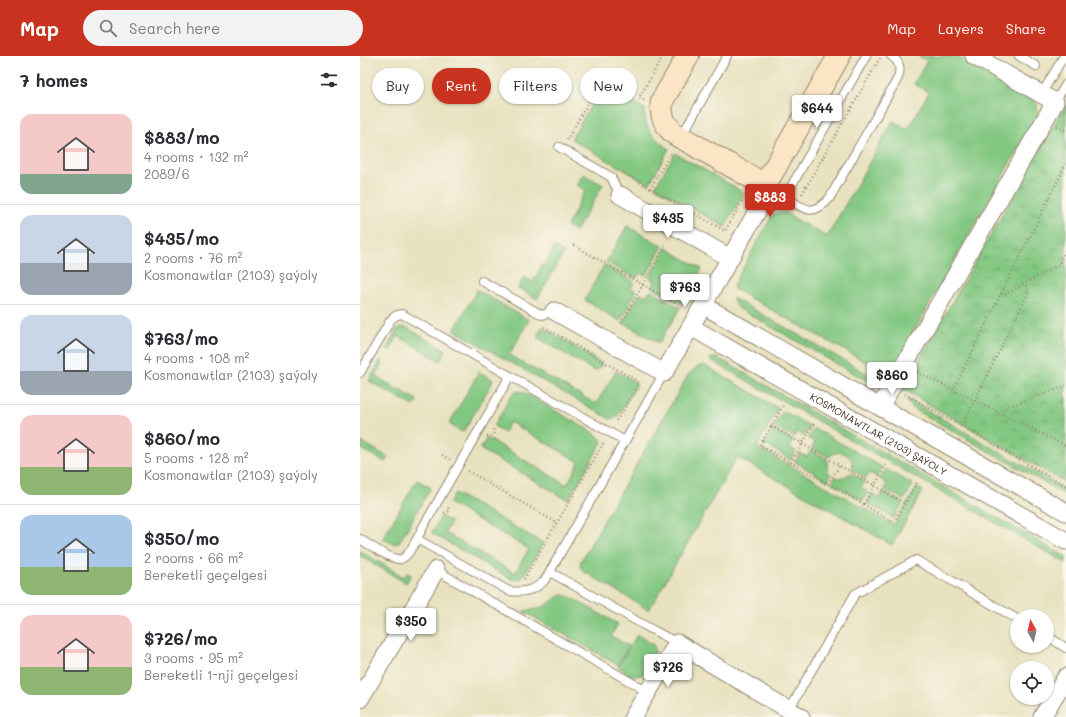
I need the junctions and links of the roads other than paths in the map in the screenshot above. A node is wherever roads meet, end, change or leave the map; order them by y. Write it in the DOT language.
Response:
graph roads {
  1 [pos="688,56"];
  2 [pos="727,56"];
  3 [pos="839,56"];
  4 [pos="866,56"];
  5 [pos="891,56"];
  6 [pos="974,56"];
  7 [pos="1019,56"];
  8 [pos="1064,56"];
  9 [pos="1036,66"];
  10 [pos="1066,84"];
  11 [pos="1048,98"];
  12 [pos="677,143"];
  13 [pos="559,147"];
  14 [pos="767,187"];
  15 [pos="620,195"];
  16 [pos="785,197"];
  17 [pos="730,258"];
  18 [pos="482,281"];
  19 [pos="703,305"];
  20 [pos="554,310"];
  21 [pos="691,327"];
  22 [pos="360,373"];
  23 [pos="664,373"];
  24 [pos="510,376"];
  25 [pos="880,407"];
  26 [pos="625,441"];
  27 [pos="1066,512"];
  28 [pos="360,539"];
  29 [pos="417,539"];
  30 [pos="1066,540"];
  31 [pos="436,570"];
  32 [pos="550,572"];
  33 [pos="1010,615"];
  34 [pos="1054,640"];
  35 [pos="677,643"];
  36 [pos="1066,648"];
  37 [pos="1066,677"];
  38 [pos="648,692"];
  39 [pos="360,699"];
  40 [pos="795,713"];
  41 [pos="633,717"];
  42 [pos="1042,717"];
  1 -- 12 [label="street"];
  2 -- 12 [label="lane"];
  3 -- 14 [label="street"];
  4 -- 16 [label="lane"];
  5 -- 16 [label="lane"];
  6 -- 11 [label="street"];
  7 -- 9 [label="lane"];
  8 -- 11 [label="lane"];
  10 -- 11 [label="lane"];
  11 -- 25 [label="street"];
  12 -- 14 [label="street"];
  13 -- 15 [label="lane"];
  14 -- 16 [label="lane"];
  14 -- 17 [label="street"];
  15 -- 17 [label="street"];
  17 -- 19 [label="street"];
  18 -- 20 [label="lane"];
  19 -- 21 [label="street"];
  19 -- 25 [label="street"];
  20 -- 23 [label="street"];
  21 -- 23 [label="street"];
  21 -- 30 [label="street, KOSMONAWTLAR (2103) ŞAÝOLY"];
  22 -- 24 [label="lane"];
  23 -- 26 [label="lane"];
  24 -- 26 [label="lane"];
  24 -- 29 [label="lane"];
  25 -- 27 [label="street"];
  26 -- 32 [label="lane"];
  28 -- 29 [label="lane"];
  29 -- 32 [label="lane"];
  31 -- 38 [label="lane"];
  31 -- 39 [label="street"];
  32 -- 35 [label="lane"];
  33 -- 40 [label="lane"];
  34 -- 36 [label="lane"];
  35 -- 38 [label="street"];
  35 -- 40 [label="street"];
  37 -- 42 [label="street"];
  38 -- 41 [label="street"];
}
